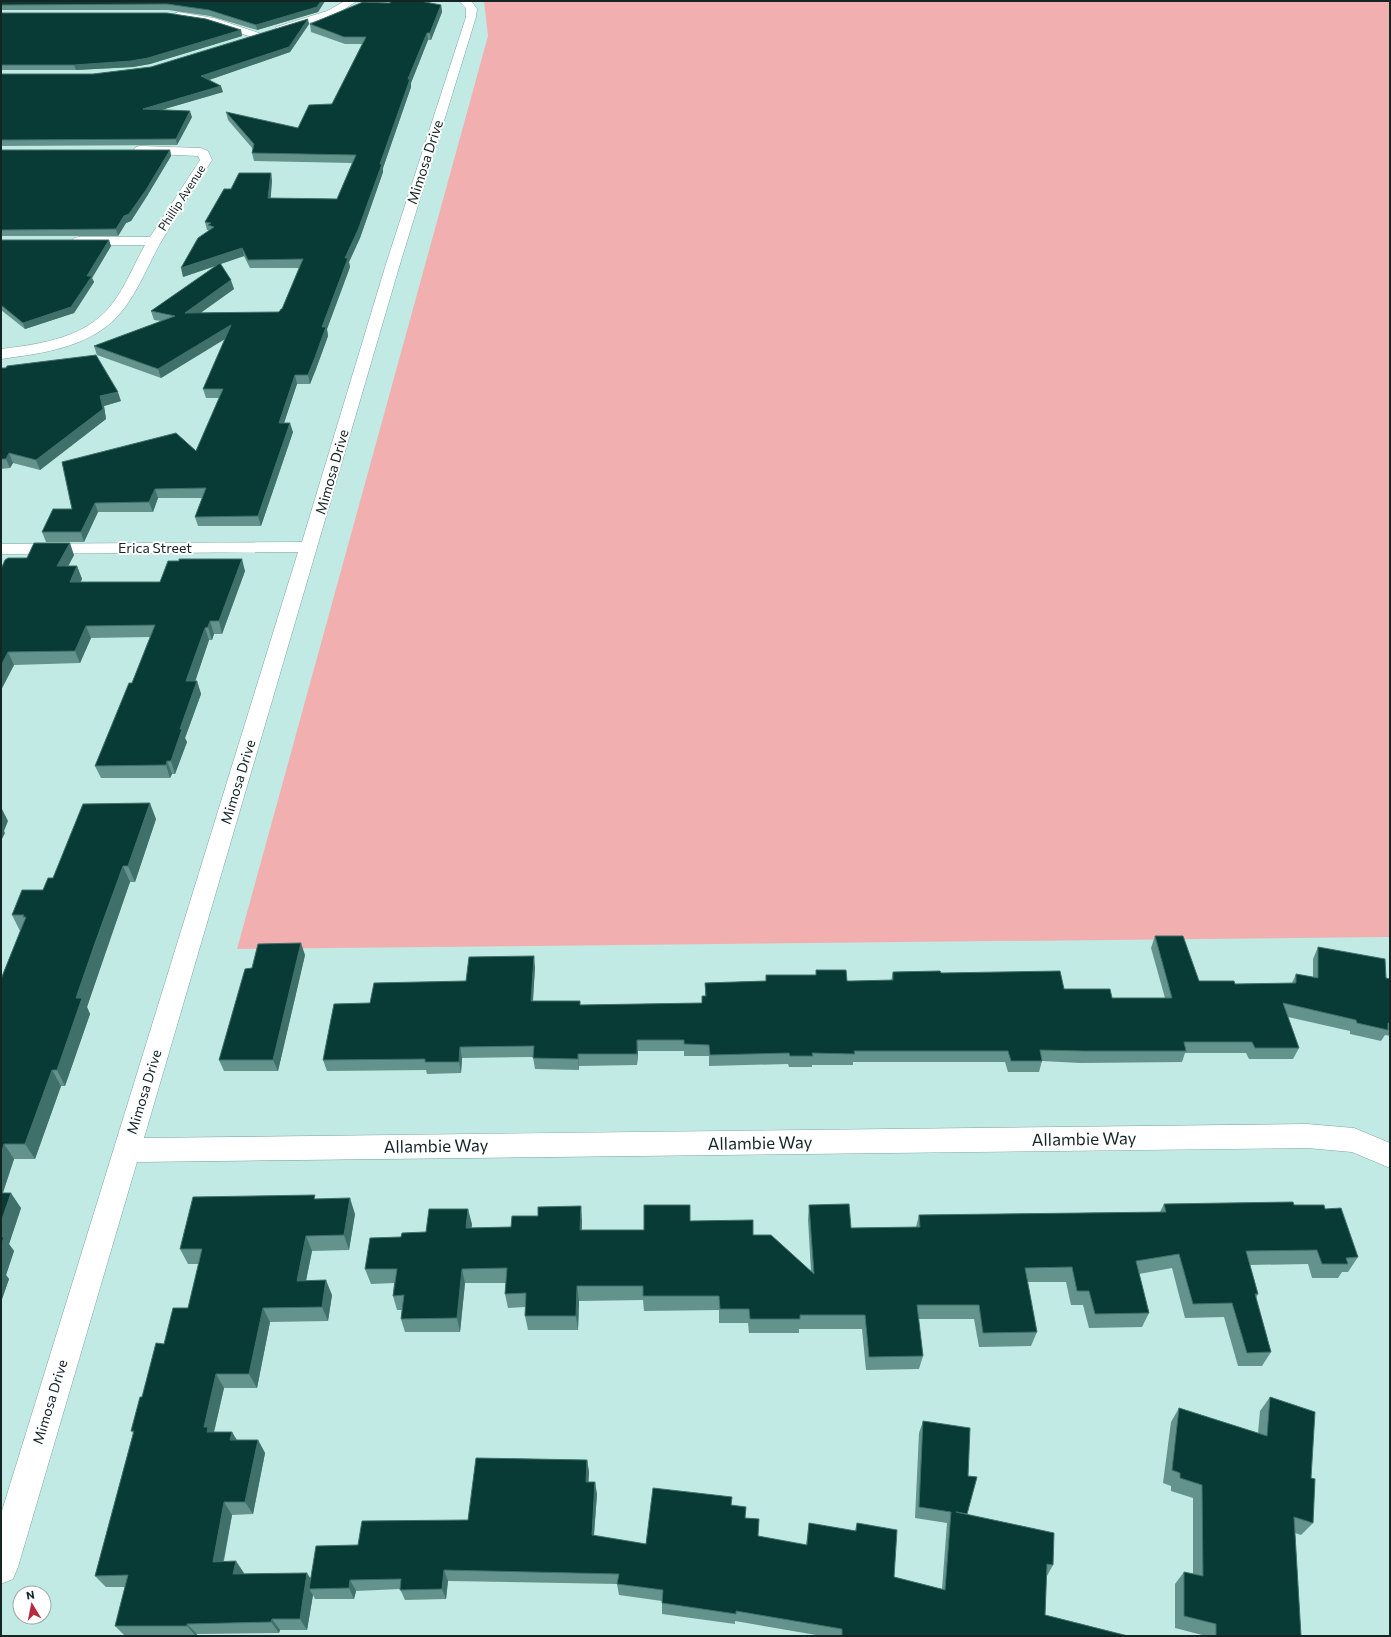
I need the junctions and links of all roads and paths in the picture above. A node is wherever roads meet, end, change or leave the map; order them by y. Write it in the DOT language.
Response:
graph roads {
  1 [pos="352,1"];
  2 [pos="464,1"];
  3 [pos="168,14"];
  4 [pos="265,34"];
  5 [pos="237,42"];
  6 [pos="128,150"];
  7 [pos="64,241"];
  8 [pos="154,241"];
  9 [pos="1,354"];
  10 [pos="309,547"];
  11 [pos="1,549"];
  12 [pos="127,1150"];
  13 [pos="1390,1156"];
  14 [pos="10,1503"];
  15 [pos="1,1567"];
  1 -- 4 [label="street"];
  2 -- 10 [label="street, Mimosa Drive"];
  3 -- 4 [label="street"];
  4 -- 5 [label="street"];
  6 -- 8 [label="street, Phillip Avenue"];
  7 -- 8 [label="street"];
  8 -- 9 [label="street, Phillip Avenue"];
  10 -- 11 [label="street, Erica Street"];
  10 -- 12 [label="street, Mimosa Drive"];
  12 -- 13 [label="street, Allambie Way"];
  12 -- 14 [label="street, Mimosa Drive"];
  14 -- 15 [label="street, Mimosa Drive"];
}
